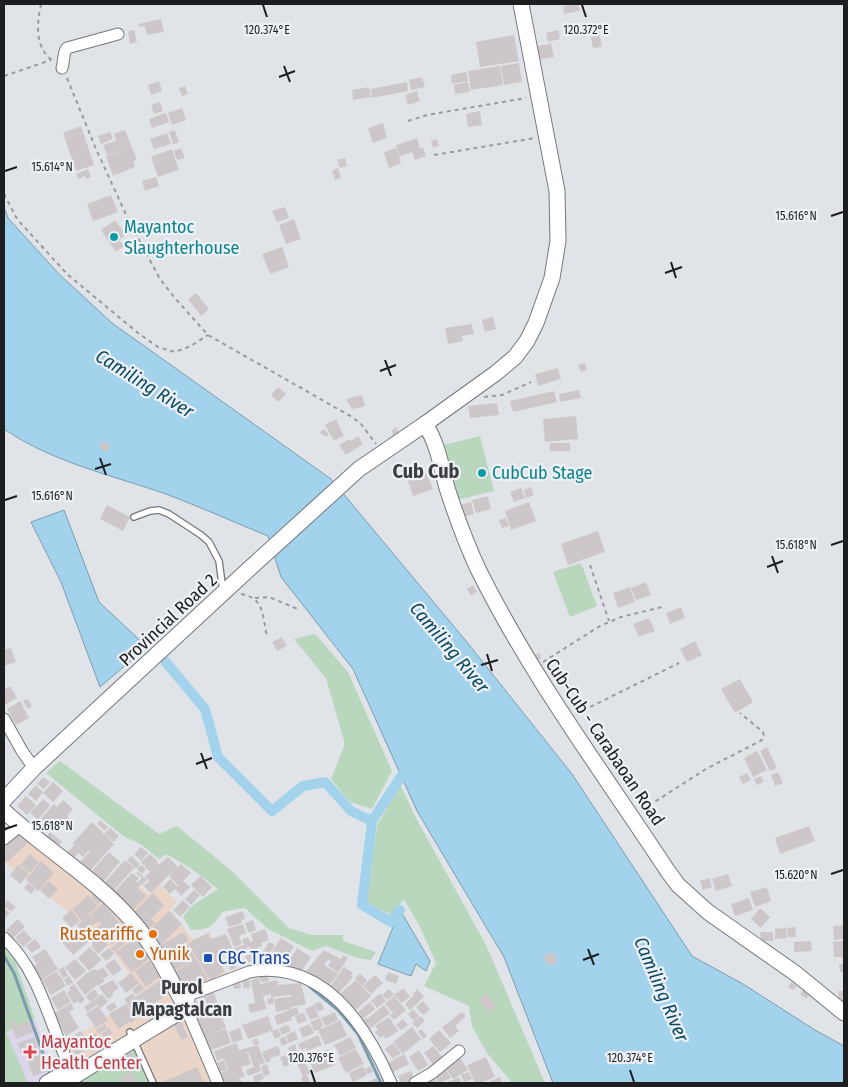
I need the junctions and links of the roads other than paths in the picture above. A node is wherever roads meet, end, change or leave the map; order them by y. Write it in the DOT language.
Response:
graph roads {
  1 [pos="521,4"];
  2 [pos="118,34"];
  3 [pos="62,68"];
  4 [pos="425,424"];
  5 [pos="134,517"];
  6 [pos="225,593"];
  7 [pos="4,719"];
  8 [pos="34,768"];
  9 [pos="4,800"];
  10 [pos="4,811"];
  11 [pos="20,825"];
  12 [pos="4,839"];
  13 [pos="4,938"];
  14 [pos="187,1001"];
  15 [pos="844,1013"];
  16 [pos="132,1035"];
  17 [pos="459,1051"];
  18 [pos="69,1076"];
  19 [pos="47,1083"];
  20 [pos="153,1083"];
  21 [pos="218,1083"];
  22 [pos="391,1083"];
  23 [pos="415,1083"];
  1 -- 4 [label="street, Provincial Road 2"];
  2 -- 3 [label="street"];
  4 -- 6 [label="street, Provincial Road 2"];
  4 -- 15 [label="street, Cub-Cub - Carabaoan Road"];
  5 -- 6 [label="lane"];
  6 -- 8 [label="street, Provincial Road 2"];
  7 -- 8 [label="street"];
  8 -- 9 [label="street, Provincial Road 2"];
  10 -- 11 [label="street"];
  11 -- 12 [label="street"];
  11 -- 14 [label="street"];
  13 -- 18 [label="street"];
  14 -- 16 [label="street"];
  14 -- 21 [label="street"];
  14 -- 22 [label="street"];
  16 -- 18 [label="street"];
  16 -- 20 [label="lane"];
  17 -- 23 [label="street"];
  18 -- 19 [label="street"];
}
